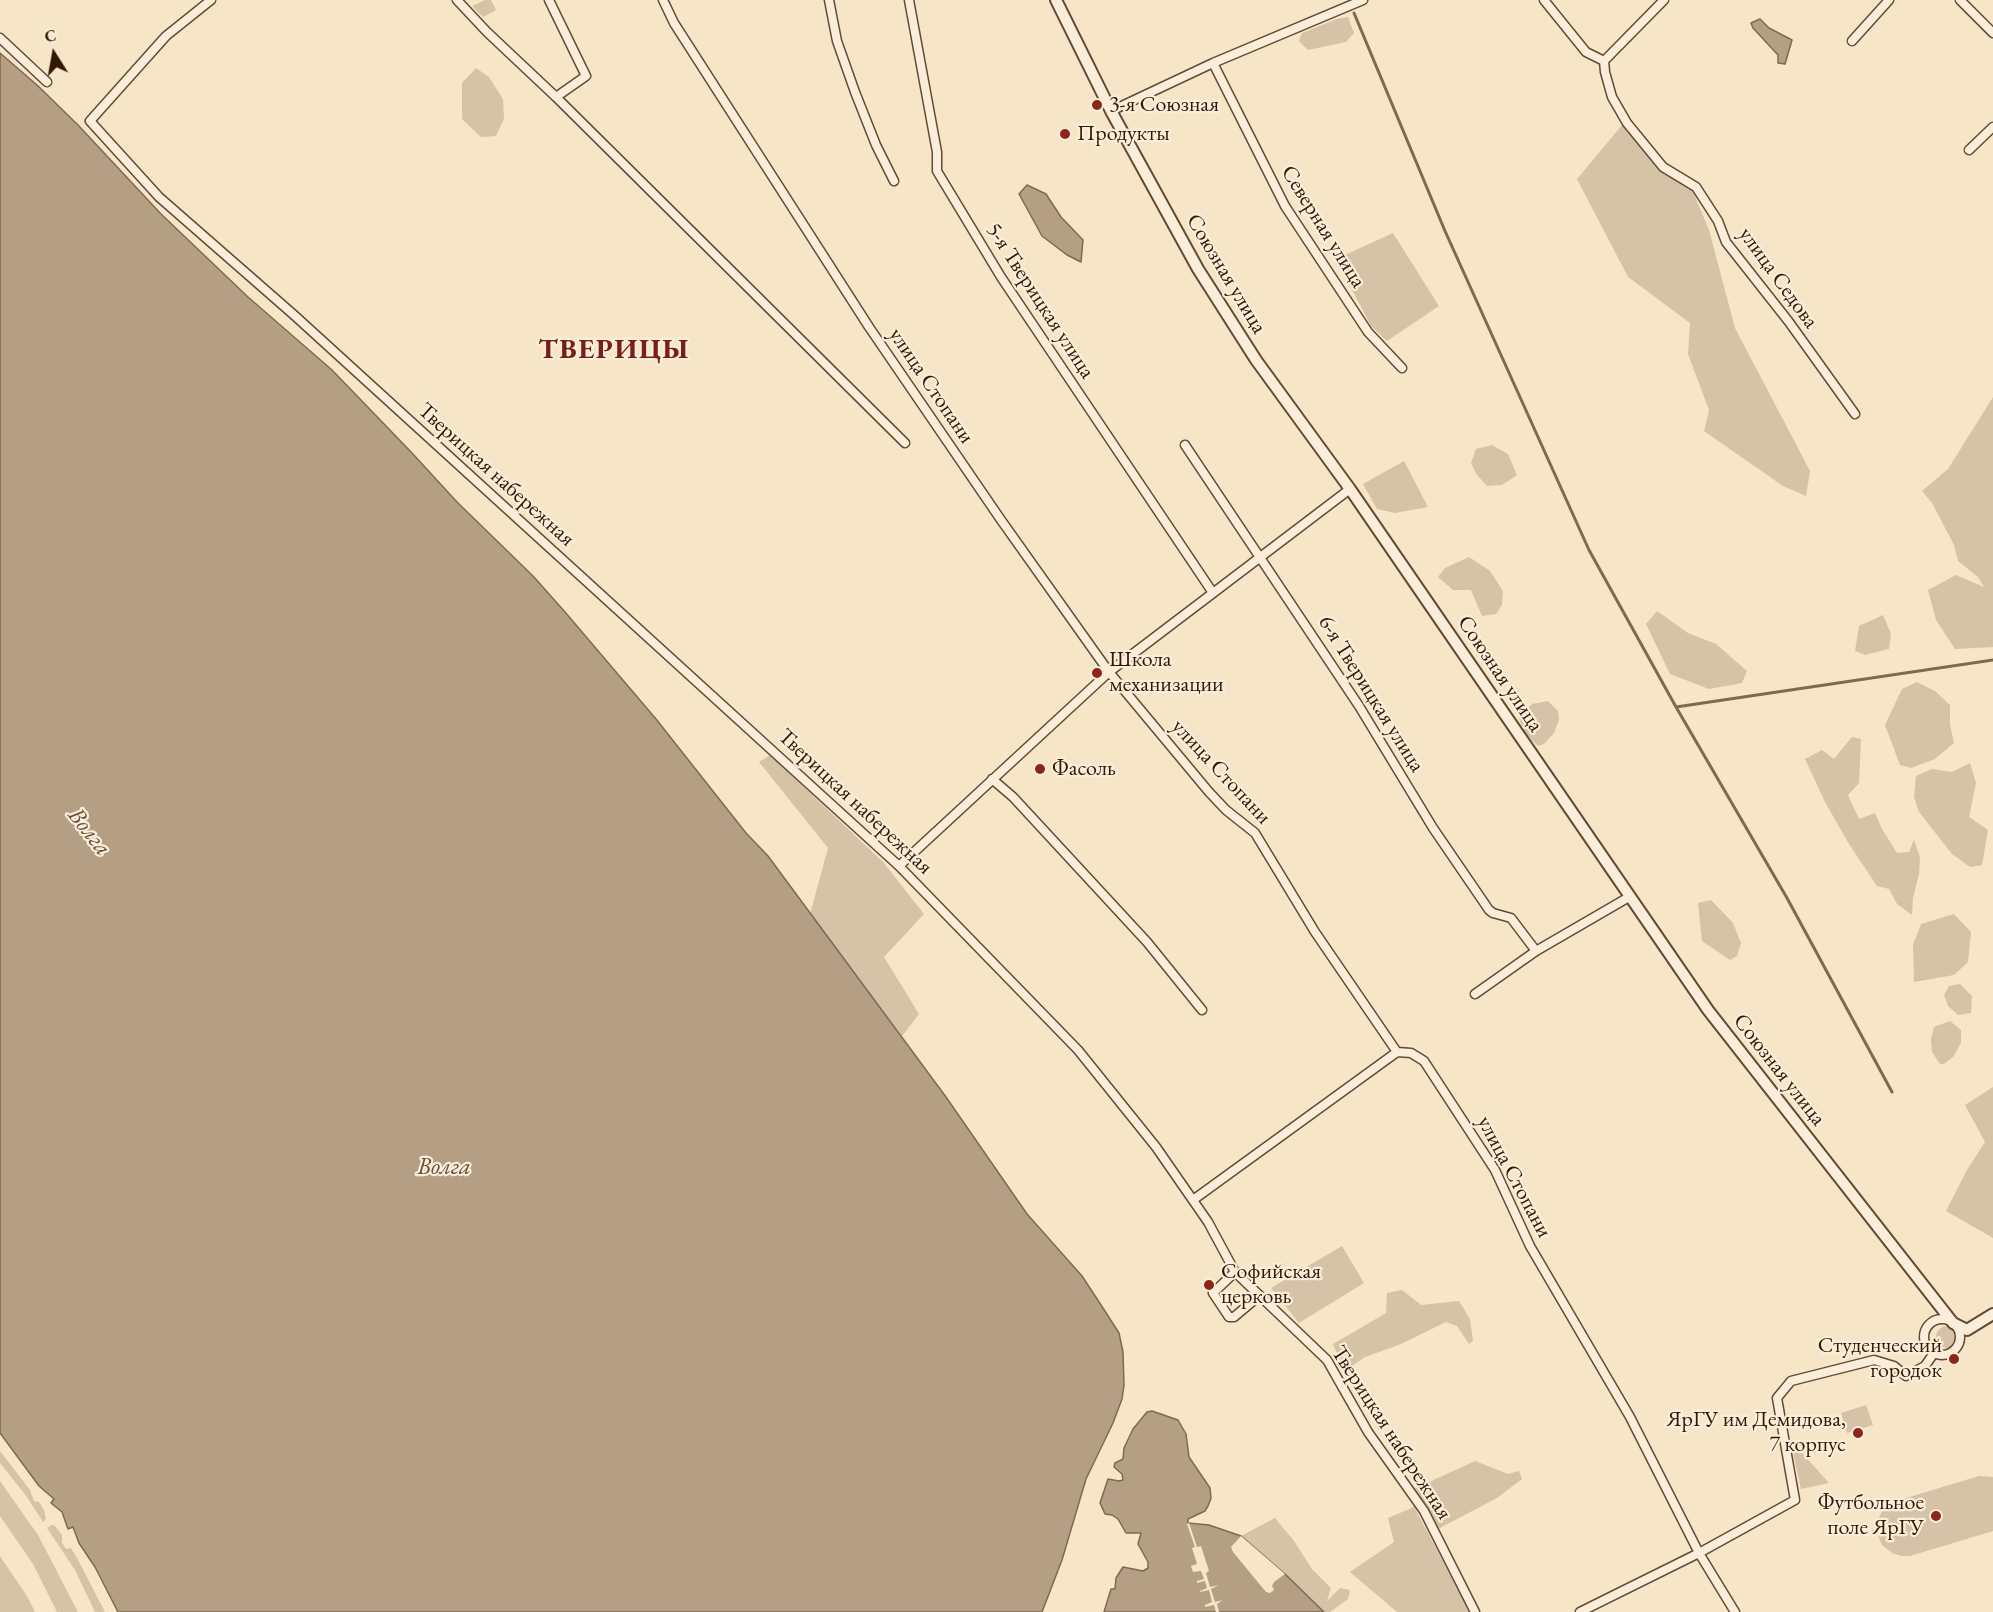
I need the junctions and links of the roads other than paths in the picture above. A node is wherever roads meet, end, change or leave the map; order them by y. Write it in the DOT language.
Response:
graph roads {
  1 [pos="211,0"];
  2 [pos="457,0"];
  3 [pos="549,0"];
  4 [pos="663,0"];
  5 [pos="829,0"];
  6 [pos="909,0"];
  7 [pos="1056,0"];
  8 [pos="1363,0"];
  9 [pos="1544,0"];
  10 [pos="1664,0"];
  11 [pos="1889,0"];
  12 [pos="1960,0"];
  13 [pos="1993,33"];
  14 [pos="0,38"];
  15 [pos="1852,41"];
  16 [pos="1604,61"];
  17 [pos="1213,63"];
  18 [pos="47,82"];
  19 [pos="556,97"];
  20 [pos="1111,111"];
  21 [pos="1993,127"];
  22 [pos="1969,150"];
  23 [pos="894,181"];
  24 [pos="1402,368"];
  25 [pos="1855,414"];
  26 [pos="905,443"];
  27 [pos="1185,445"];
  28 [pos="1350,489"];
  29 [pos="1260,557"];
  30 [pos="1213,593"];
  31 [pos="1109,672"];
  32 [pos="992,779"];
  33 [pos="899,866"];
  34 [pos="1629,897"];
  35 [pos="1536,951"];
  36 [pos="1475,994"];
  37 [pos="1202,1010"];
  38 [pos="1397,1052"];
  39 [pos="1193,1200"];
  40 [pos="1235,1272"];
  41 [pos="1259,1296"];
  42 [pos="1993,1314"];
  43 [pos="1953,1323"];
  44 [pos="1963,1334"];
  45 [pos="1934,1353"];
  46 [pos="1699,1553"];
  47 [pos="1475,1612"];
  48 [pos="1580,1612"];
  49 [pos="1735,1612"];
  1 -- 33 [label="street, Тверицкая набережная"];
  2 -- 19 [label="street"];
  3 -- 19 [label="street"];
  4 -- 31 [label="street, улица Стопани"];
  5 -- 23 [label="street"];
  6 -- 30 [label="street, 5-я Тверицкая улица"];
  7 -- 20 [label="street, Союзная улица"];
  8 -- 17 [label="street"];
  9 -- 16 [label="street"];
  10 -- 16 [label="street"];
  11 -- 15 [label="street"];
  12 -- 13 [label="street"];
  14 -- 18 [label="street"];
  16 -- 25 [label="street, улица Седова"];
  17 -- 20 [label="street"];
  17 -- 24 [label="street, Северная улица"];
  19 -- 26 [label="street"];
  20 -- 28 [label="street, Союзная улица"];
  21 -- 22 [label="street"];
  27 -- 29 [label="street, 6-я Тверицкая улица"];
  28 -- 29 [label="street"];
  28 -- 34 [label="street, Союзная улица"];
  29 -- 30 [label="street"];
  29 -- 35 [label="street, 6-я Тверицкая улица"];
  30 -- 31 [label="street"];
  31 -- 32 [label="street"];
  31 -- 38 [label="street, улица Стопани"];
  32 -- 33 [label="street"];
  32 -- 37 [label="street"];
  33 -- 39 [label="street, Тверицкая набережная"];
  34 -- 35 [label="street"];
  34 -- 43 [label="street, Союзная улица"];
  35 -- 36 [label="street"];
  38 -- 39 [label="street"];
  38 -- 46 [label="street, улица Стопани"];
  39 -- 40 [label="street, Тверицкая набережная"];
  40 -- 41 [label="street, Тверицкая набережная"];
  40 -- 41 [label="street"];
  41 -- 47 [label="street, Тверицкая набережная"];
  42 -- 44 [label="street"];
  43 -- 44 [label="street, Союзная улица"];
  43 -- 45 [label="street"];
  44 -- 45 [label="street"];
  45 -- 46 [label="street"];
  46 -- 48 [label="street"];
  46 -- 49 [label="street, улица Стопани"];
}
